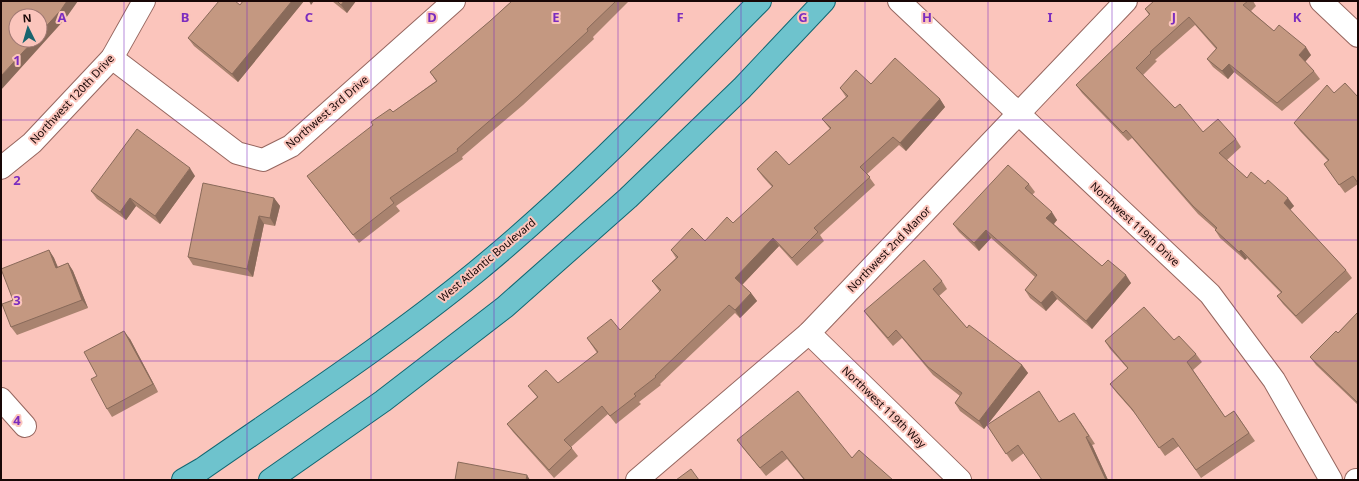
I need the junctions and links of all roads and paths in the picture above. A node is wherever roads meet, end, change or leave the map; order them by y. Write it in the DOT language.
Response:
graph roads {
  1 [pos="144,1"];
  2 [pos="454,1"];
  3 [pos="760,1"];
  4 [pos="824,1"];
  5 [pos="899,1"];
  6 [pos="1126,1"];
  7 [pos="1320,1"];
  8 [pos="1358,36"];
  9 [pos="112,58"];
  10 [pos="1018,113"];
  11 [pos="1,168"];
  12 [pos="809,333"];
  13 [pos="1,399"];
  14 [pos="25,426"];
  15 [pos="183,480"];
  16 [pos="270,480"];
  17 [pos="637,480"];
  18 [pos="960,480"];
  19 [pos="1331,480"];
  1 -- 9 [label="street, Northwest 120th Drive"];
  2 -- 9 [label="street, Northwest 3rd Drive"];
  3 -- 15 [label="main road, West Atlantic Boulevard"];
  4 -- 16 [label="main road"];
  5 -- 10 [label="street, Northwest 119th Drive"];
  6 -- 10 [label="street, Northwest 2nd Manor"];
  7 -- 8 [label="street"];
  9 -- 11 [label="street, Northwest 120th Drive"];
  10 -- 12 [label="street, Northwest 2nd Manor"];
  10 -- 19 [label="street, Northwest 119th Drive"];
  12 -- 17 [label="street, Northwest 2nd Manor"];
  12 -- 18 [label="street, Northwest 119th Way"];
  13 -- 14 [label="street"];
}
